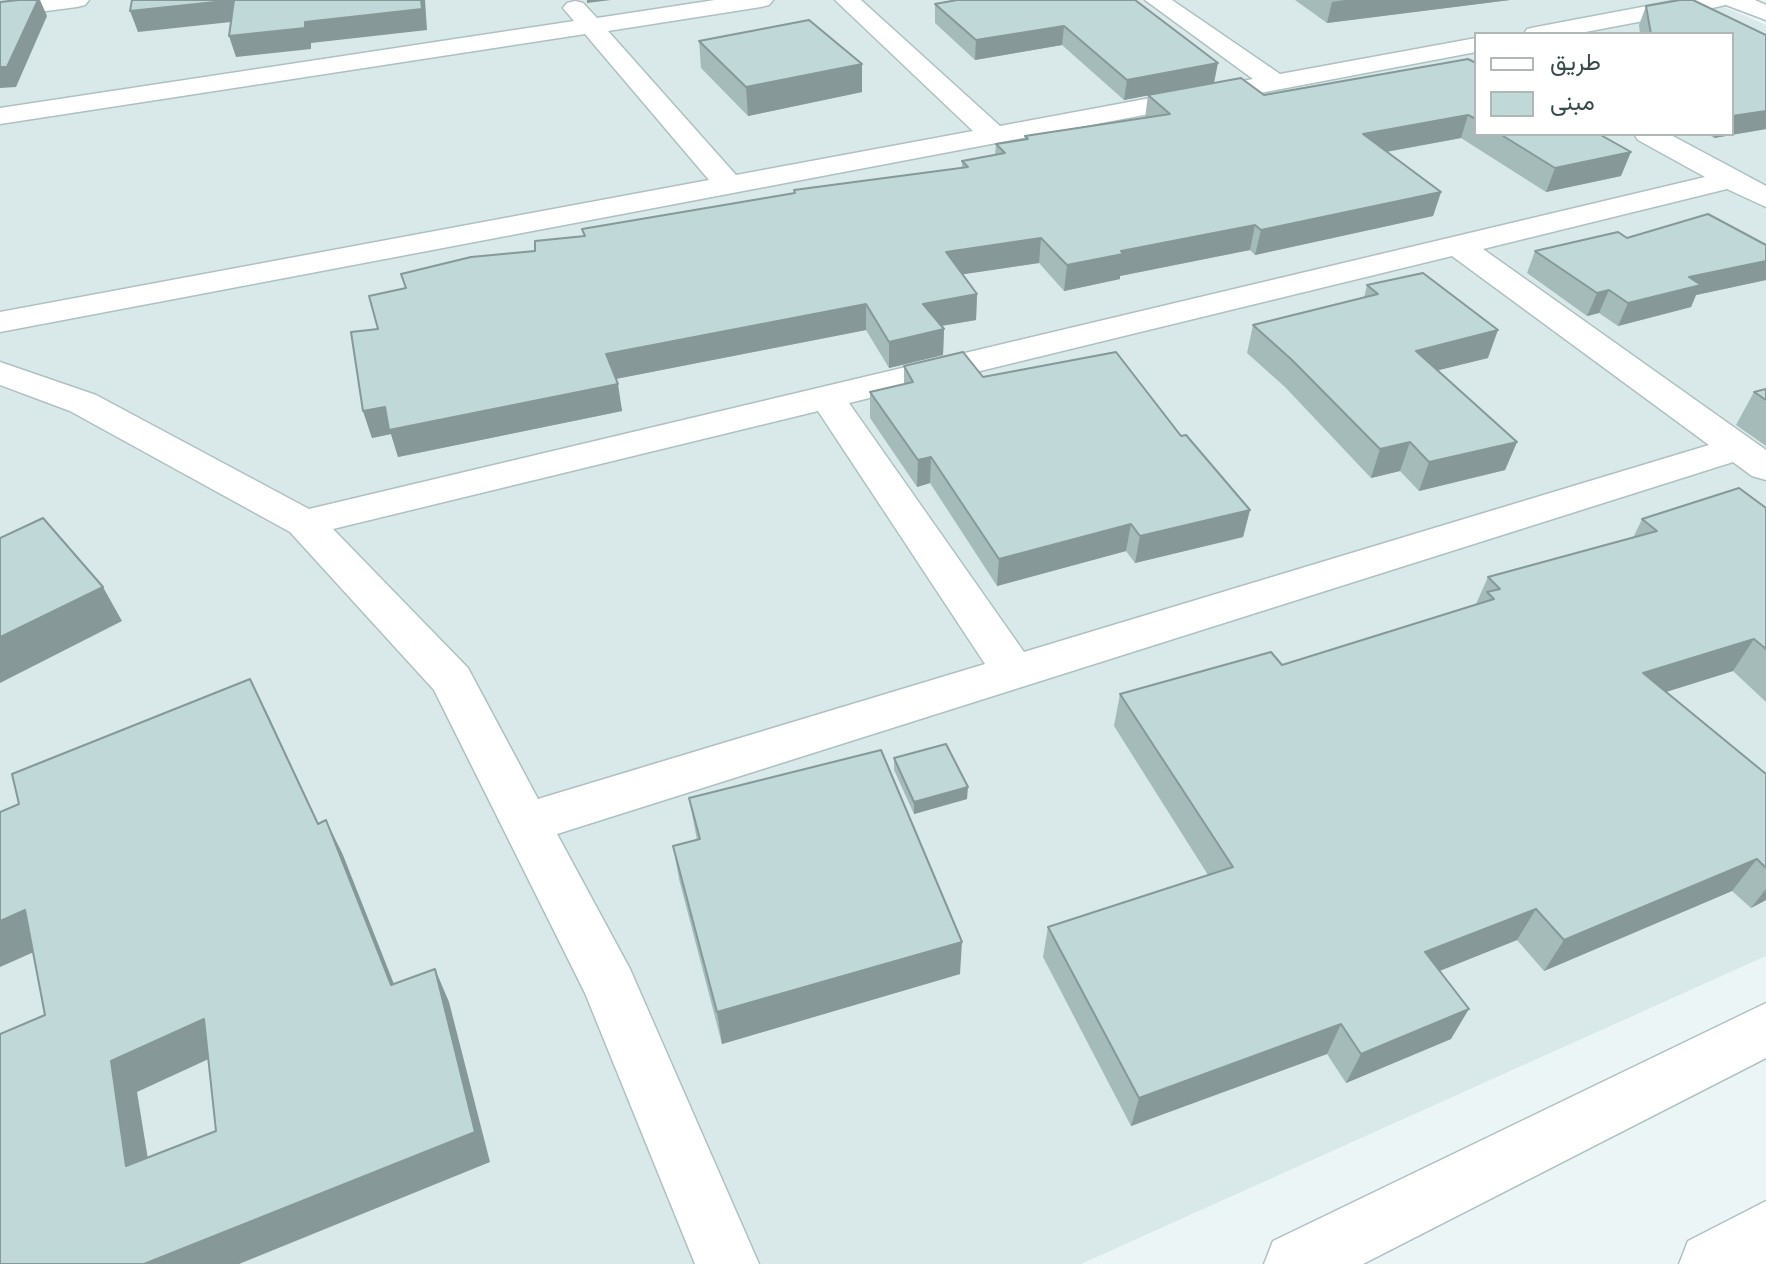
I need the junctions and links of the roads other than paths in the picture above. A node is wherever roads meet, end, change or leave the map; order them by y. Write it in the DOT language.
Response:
graph roads {
  1 [pos="77,0"];
  2 [pos="568,0"];
  3 [pos="761,0"];
  4 [pos="847,0"];
  5 [pos="1157,0"];
  6 [pos="1717,0"];
  7 [pos="1734,0"];
  8 [pos="0,10"];
  9 [pos="1766,13"];
  10 [pos="592,26"];
  11 [pos="1547,32"];
  12 [pos="1474,45"];
  13 [pos="1276,83"];
  14 [pos="0,116"];
  15 [pos="995,136"];
  16 [pos="1652,136"];
  17 [pos="1732,179"];
  18 [pos="729,185"];
  19 [pos="1766,198"];
  20 [pos="1457,245"];
  21 [pos="0,322"];
  22 [pos="0,373"];
  23 [pos="827,397"];
  24 [pos="1752,458"];
  25 [pos="304,523"];
  26 [pos="1014,672"];
  27 [pos="526,823"];
  28 [pos="1766,1029"];
  29 [pos="1766,1233"];
  30 [pos="727,1264"];
  31 [pos="1296,1264"];
  32 [pos="1711,1264"];
  1 -- 8 [label="street"];
  2 -- 10 [label="street"];
  3 -- 10 [label="street"];
  4 -- 15 [label="street"];
  5 -- 13 [label="street"];
  6 -- 11 [label="street"];
  7 -- 9 [label="street"];
  10 -- 14 [label="street"];
  10 -- 18 [label="street"];
  12 -- 13 [label="street"];
  13 -- 15 [label="street"];
  15 -- 18 [label="street"];
  16 -- 17 [label="street"];
  17 -- 19 [label="street"];
  17 -- 20 [label="street"];
  18 -- 21 [label="street"];
  20 -- 23 [label="street"];
  20 -- 24 [label="street"];
  22 -- 25 [label="street"];
  23 -- 25 [label="street"];
  23 -- 26 [label="street"];
  24 -- 26 [label="street"];
  25 -- 27 [label="street"];
  26 -- 27 [label="street"];
  27 -- 30 [label="street"];
  28 -- 31 [label="street"];
  29 -- 32 [label="street"];
}
